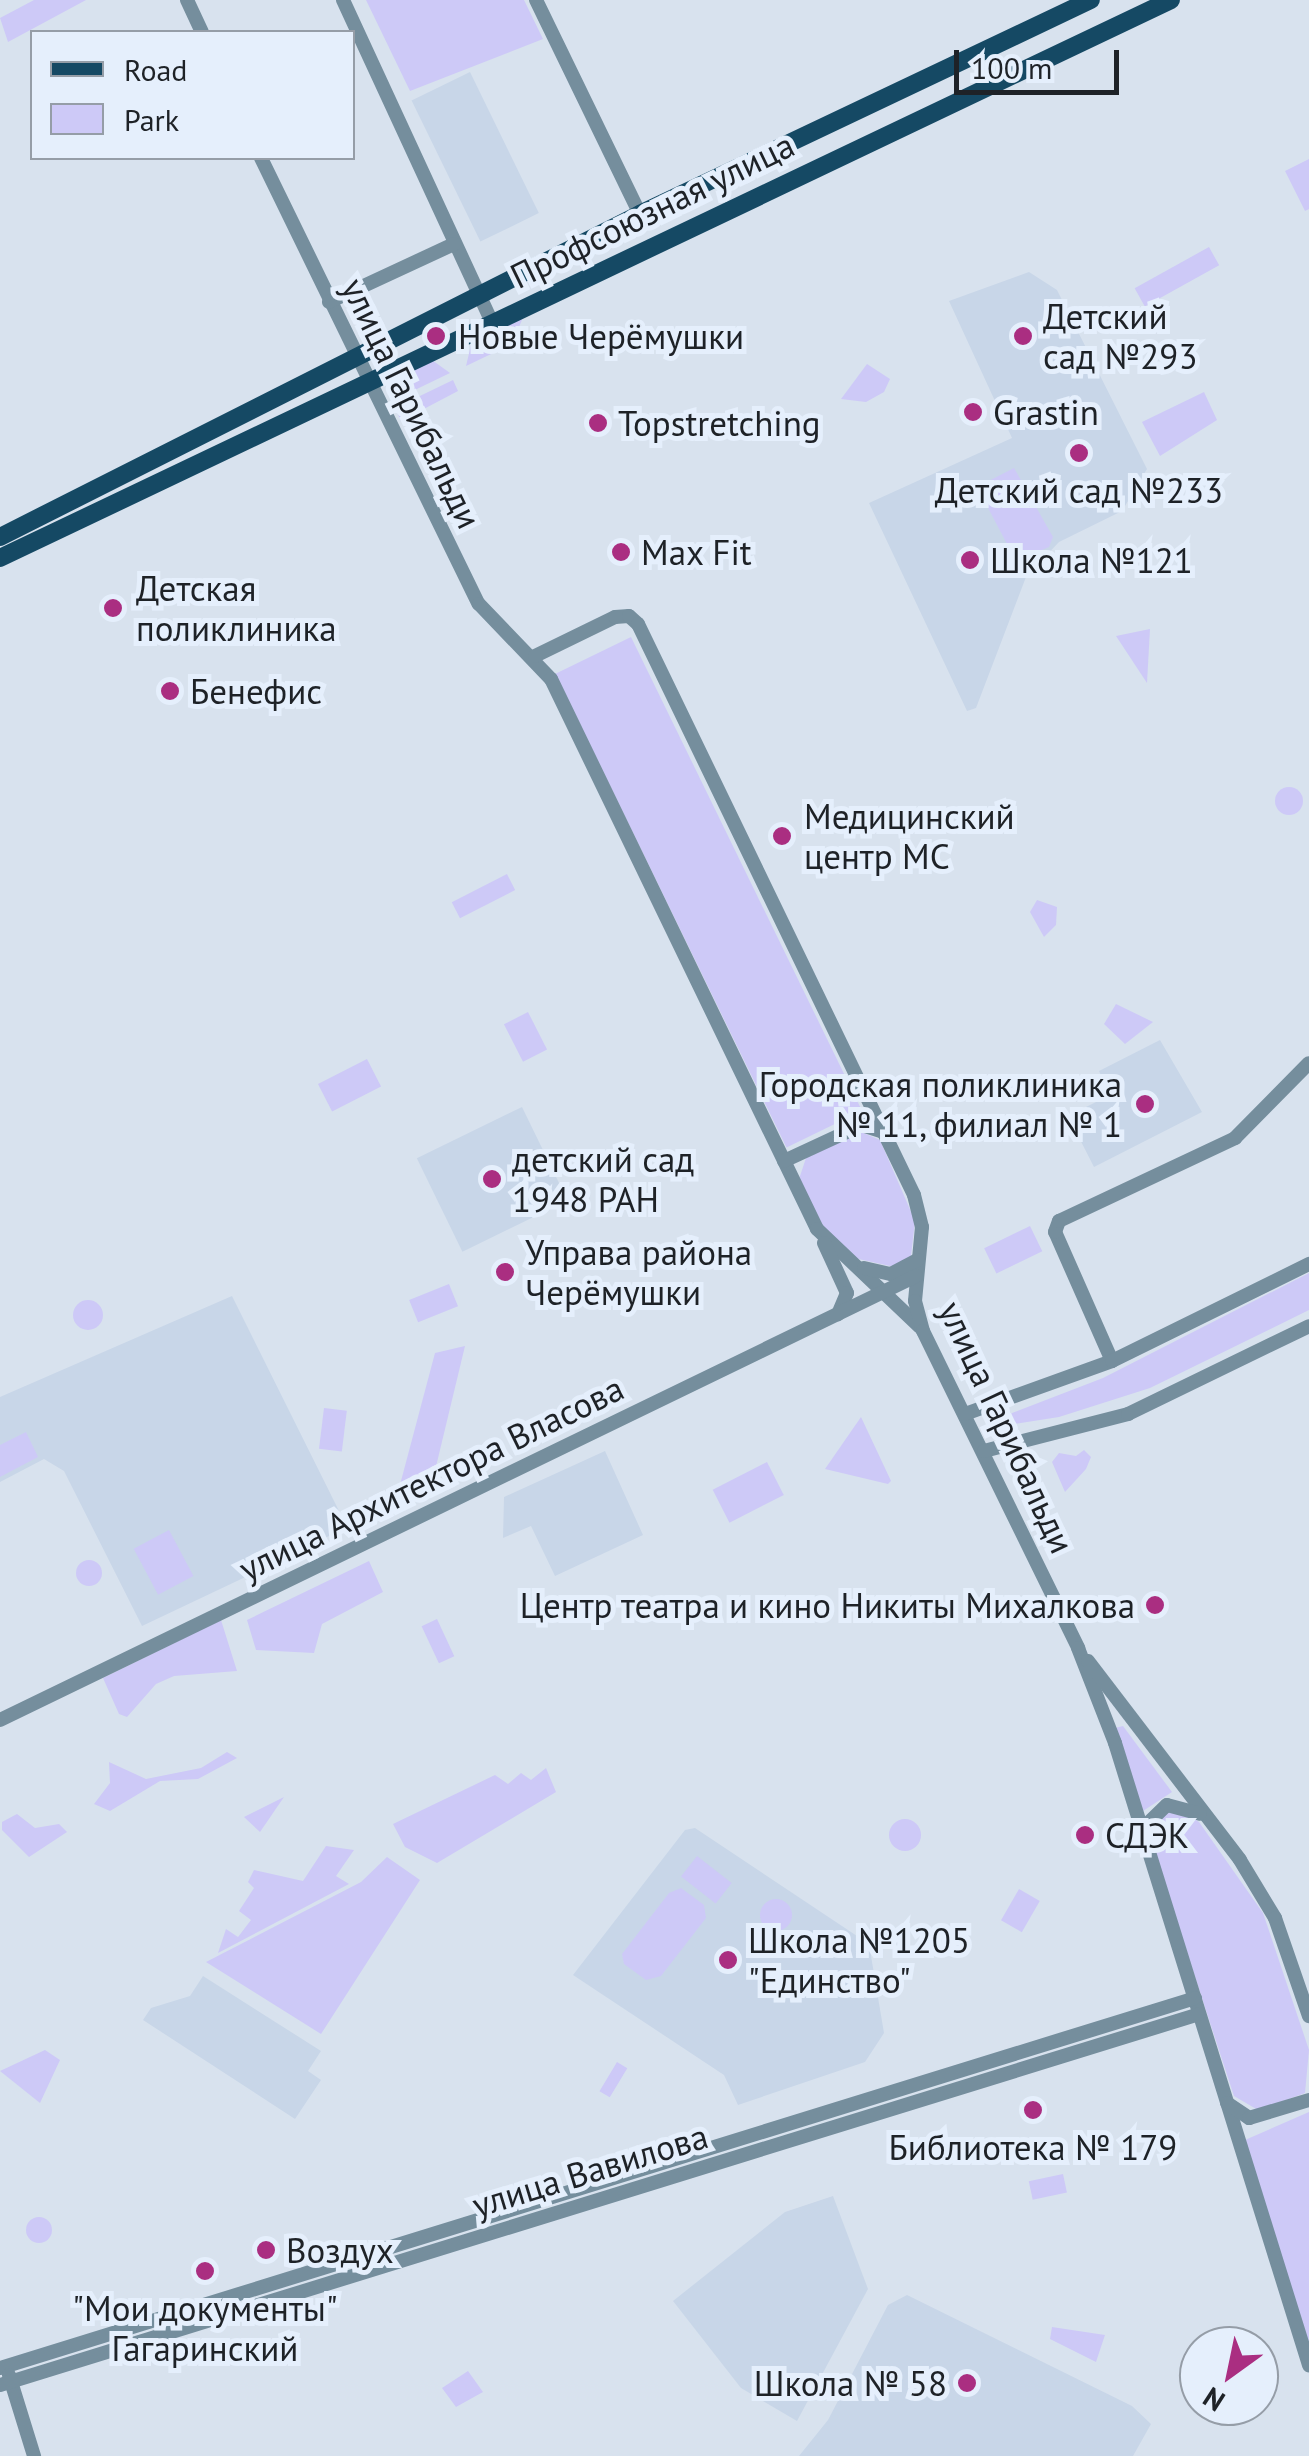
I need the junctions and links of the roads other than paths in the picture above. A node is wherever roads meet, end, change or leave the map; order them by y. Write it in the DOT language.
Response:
graph roads {
  1 [pos="186,0"];
  2 [pos="343,0"];
  3 [pos="536,0"];
  4 [pos="1092,0"];
  5 [pos="1171,0"];
  6 [pos="201,30"];
  7 [pos="261,160"];
  8 [pos="640,214"];
  9 [pos="454,244"];
  10 [pos="479,295"];
  11 [pos="328,302"];
  12 [pos="492,323"];
  13 [pos="357,361"];
  14 [pos="368,382"];
  15 [pos="0,536"];
  16 [pos="0,558"];
  17 [pos="535,656"];
  18 [pos="1309,1062"];
  19 [pos="884,1132"];
  20 [pos="784,1161"];
  21 [pos="817,1228"];
  22 [pos="919,1256"];
  23 [pos="854,1264"];
  24 [pos="1309,1264"];
  25 [pos="916,1276"];
  26 [pos="890,1294"];
  27 [pos="838,1315"];
  28 [pos="1309,1326"];
  29 [pos="924,1331"];
  30 [pos="1112,1361"];
  31 [pos="966,1414"];
  32 [pos="984,1452"];
  33 [pos="1078,1648"];
  34 [pos="0,1720"];
  35 [pos="1210,1821"];
  36 [pos="1143,1828"];
  37 [pos="1195,1998"];
  38 [pos="1199,2014"];
  39 [pos="1309,2016"];
  40 [pos="1309,2100"];
  41 [pos="1227,2102"];
  42 [pos="1309,2365"];
  43 [pos="3,2367"];
  44 [pos="6,2383"];
  45 [pos="34,2456"];
  1 -- 6 [label="street"];
  2 -- 9 [label="street"];
  3 -- 8 [label="street"];
  4 -- 8 [label="main road, Профсоюзная улица"];
  5 -- 12 [label="main road, Профсоюзная улица"];
  7 -- 11 [label="street, улица Гарибальди"];
  8 -- 10 [label="main road, Профсоюзная улица"];
  9 -- 10 [label="street"];
  9 -- 11 [label="street"];
  10 -- 12 [label="street"];
  10 -- 13 [label="main road, Профсоюзная улица"];
  11 -- 13 [label="street, улица Гарибальди"];
  12 -- 14 [label="main road, Профсоюзная улица"];
  13 -- 14 [label="street, улица Гарибальди"];
  13 -- 15 [label="main road, Профсоюзная улица"];
  14 -- 16 [label="main road, Профсоюзная улица"];
  14 -- 17 [label="street, улица Гарибальди"];
  17 -- 19 [label="street, улица Гарибальди"];
  17 -- 20 [label="street, улица Гарибальди"];
  18 -- 30 [label="street"];
  19 -- 20 [label="street"];
  19 -- 22 [label="street, улица Гарибальди"];
  20 -- 21 [label="street, улица Гарибальди"];
  21 -- 23 [label="street, улица Гарибальди"];
  21 -- 27 [label="street"];
  22 -- 23 [label="street"];
  22 -- 25 [label="street, улица Гарибальди"];
  23 -- 26 [label="street, улица Гарибальди"];
  24 -- 30 [label="street"];
  25 -- 26 [label="street, улица Архитектора Власова"];
  25 -- 29 [label="street, улица Гарибальди"];
  26 -- 27 [label="street, улица Архитектора Власова"];
  26 -- 29 [label="street"];
  27 -- 34 [label="street, улица Архитектора Власова"];
  28 -- 32 [label="street"];
  29 -- 31 [label="street, улица Гарибальди"];
  30 -- 31 [label="street"];
  31 -- 32 [label="street, улица Гарибальди"];
  32 -- 33 [label="street, улица Гарибальди"];
  33 -- 35 [label="street, улица Гарибальди"];
  33 -- 36 [label="street, улица Гарибальди"];
  35 -- 36 [label="street"];
  35 -- 39 [label="street, улица Гарибальди"];
  36 -- 37 [label="street, улица Гарибальди"];
  37 -- 38 [label="street, улица Гарибальди"];
  37 -- 43 [label="street, улица Вавилова"];
  38 -- 41 [label="street, улица Гарибальди"];
  38 -- 44 [label="street, улица Вавилова"];
  40 -- 41 [label="street"];
  41 -- 42 [label="street, улица Гарибальди"];
  43 -- 44 [label="street"];
  44 -- 45 [label="street"];
}
